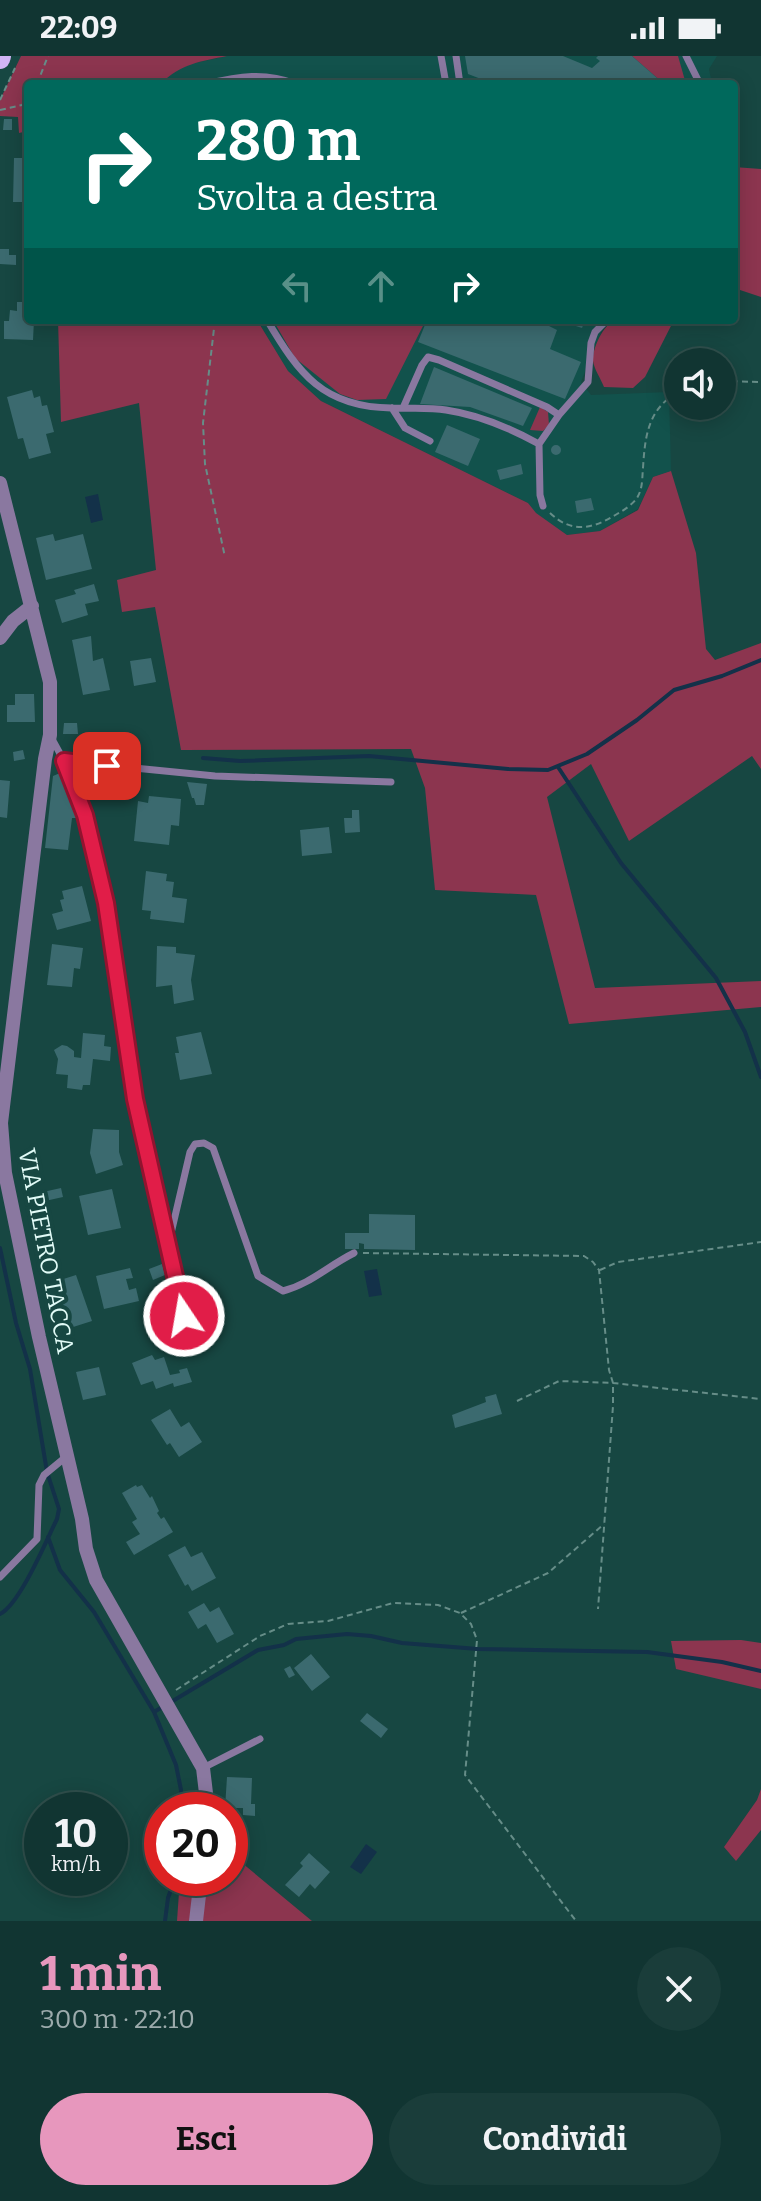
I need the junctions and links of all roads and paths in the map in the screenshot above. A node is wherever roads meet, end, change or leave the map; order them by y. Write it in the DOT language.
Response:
graph roads {
  1 [pos="48,56"];
  2 [pos="441,56"];
  3 [pos="456,56"];
  4 [pos="686,56"];
  5 [pos="6,61"];
  6 [pos="39,80"];
  7 [pos="221,80"];
  8 [pos="280,80"];
  9 [pos="445,80"];
  10 [pos="459,80"];
  11 [pos="698,80"];
  12 [pos="0,100"];
  13 [pos="24,102"];
  14 [pos="0,110"];
  15 [pos="215,324"];
  16 [pos="269,324"];
  17 [pos="603,324"];
  18 [pos="736,381"];
  19 [pos="761,382"];
  20 [pos="664,402"];
  21 [pos="392,408"];
  22 [pos="403,408"];
  23 [pos="559,415"];
  24 [pos="430,441"];
  25 [pos="539,444"];
  26 [pos="0,483"];
  27 [pos="543,506"];
  28 [pos="225,557"];
  29 [pos="32,606"];
  30 [pos="0,638"];
  31 [pos="50,735"];
  32 [pos="64,761"];
  33 [pos="391,782"];
  34 [pos="761,1242"];
  35 [pos="169,1244"];
  36 [pos="354,1253"];
  37 [pos="599,1270"];
  38 [pos="184,1316"];
  39 [pos="613,1383"];
  40 [pos="761,1399"];
  41 [pos="517,1401"];
  42 [pos="67,1456"];
  43 [pos="604,1523"];
  44 [pos="0,1577"];
  45 [pos="598,1609"];
  46 [pos="460,1613"];
  47 [pos="165,1698"];
  48 [pos="260,1739"];
  49 [pos="203,1768"];
  50 [pos="206,1792"];
  51 [pos="199,1896"];
  52 [pos="196,1921"];
  53 [pos="576,1921"];
  1 -- 6 [label="path"];
  2 -- 9 [label="lane"];
  3 -- 10 [label="lane"];
  4 -- 11 [label="lane"];
  5 -- 12 [label="path"];
  7 -- 8 [label="lane"];
  13 -- 14 [label="path"];
  15 -- 28 [label="path"];
  16 -- 21 [label="lane"];
  17 -- 23 [label="lane"];
  18 -- 19 [label="path"];
  20 -- 27 [label="path"];
  21 -- 22 [label="lane"];
  21 -- 24 [label="lane"];
  22 -- 23 [label="lane"];
  22 -- 25 [label="lane"];
  23 -- 25 [label="lane"];
  25 -- 27 [label="lane"];
  26 -- 29 [label="street, VIA PIETRO TACCA"];
  29 -- 30 [label="street"];
  29 -- 31 [label="street, VIA PIETRO TACCA"];
  31 -- 32 [label="lane"];
  31 -- 42 [label="street, VIA PIETRO TACCA"];
  32 -- 33 [label="lane"];
  32 -- 35 [label="lane"];
  34 -- 37 [label="path"];
  35 -- 36 [label="lane"];
  35 -- 38 [label="lane"];
  36 -- 37 [label="path"];
  37 -- 39 [label="path"];
  39 -- 40 [label="path"];
  39 -- 41 [label="path"];
  39 -- 43 [label="path"];
  42 -- 44 [label="lane"];
  42 -- 47 [label="street, VIA PIETRO TACCA"];
  43 -- 45 [label="path"];
  43 -- 46 [label="path"];
  46 -- 47 [label="path"];
  46 -- 53 [label="path"];
  47 -- 49 [label="street, VIA PIETRO TACCA"];
  48 -- 49 [label="lane"];
  49 -- 50 [label="street, VIA PIETRO TACCA"];
  51 -- 52 [label="street"];
}
